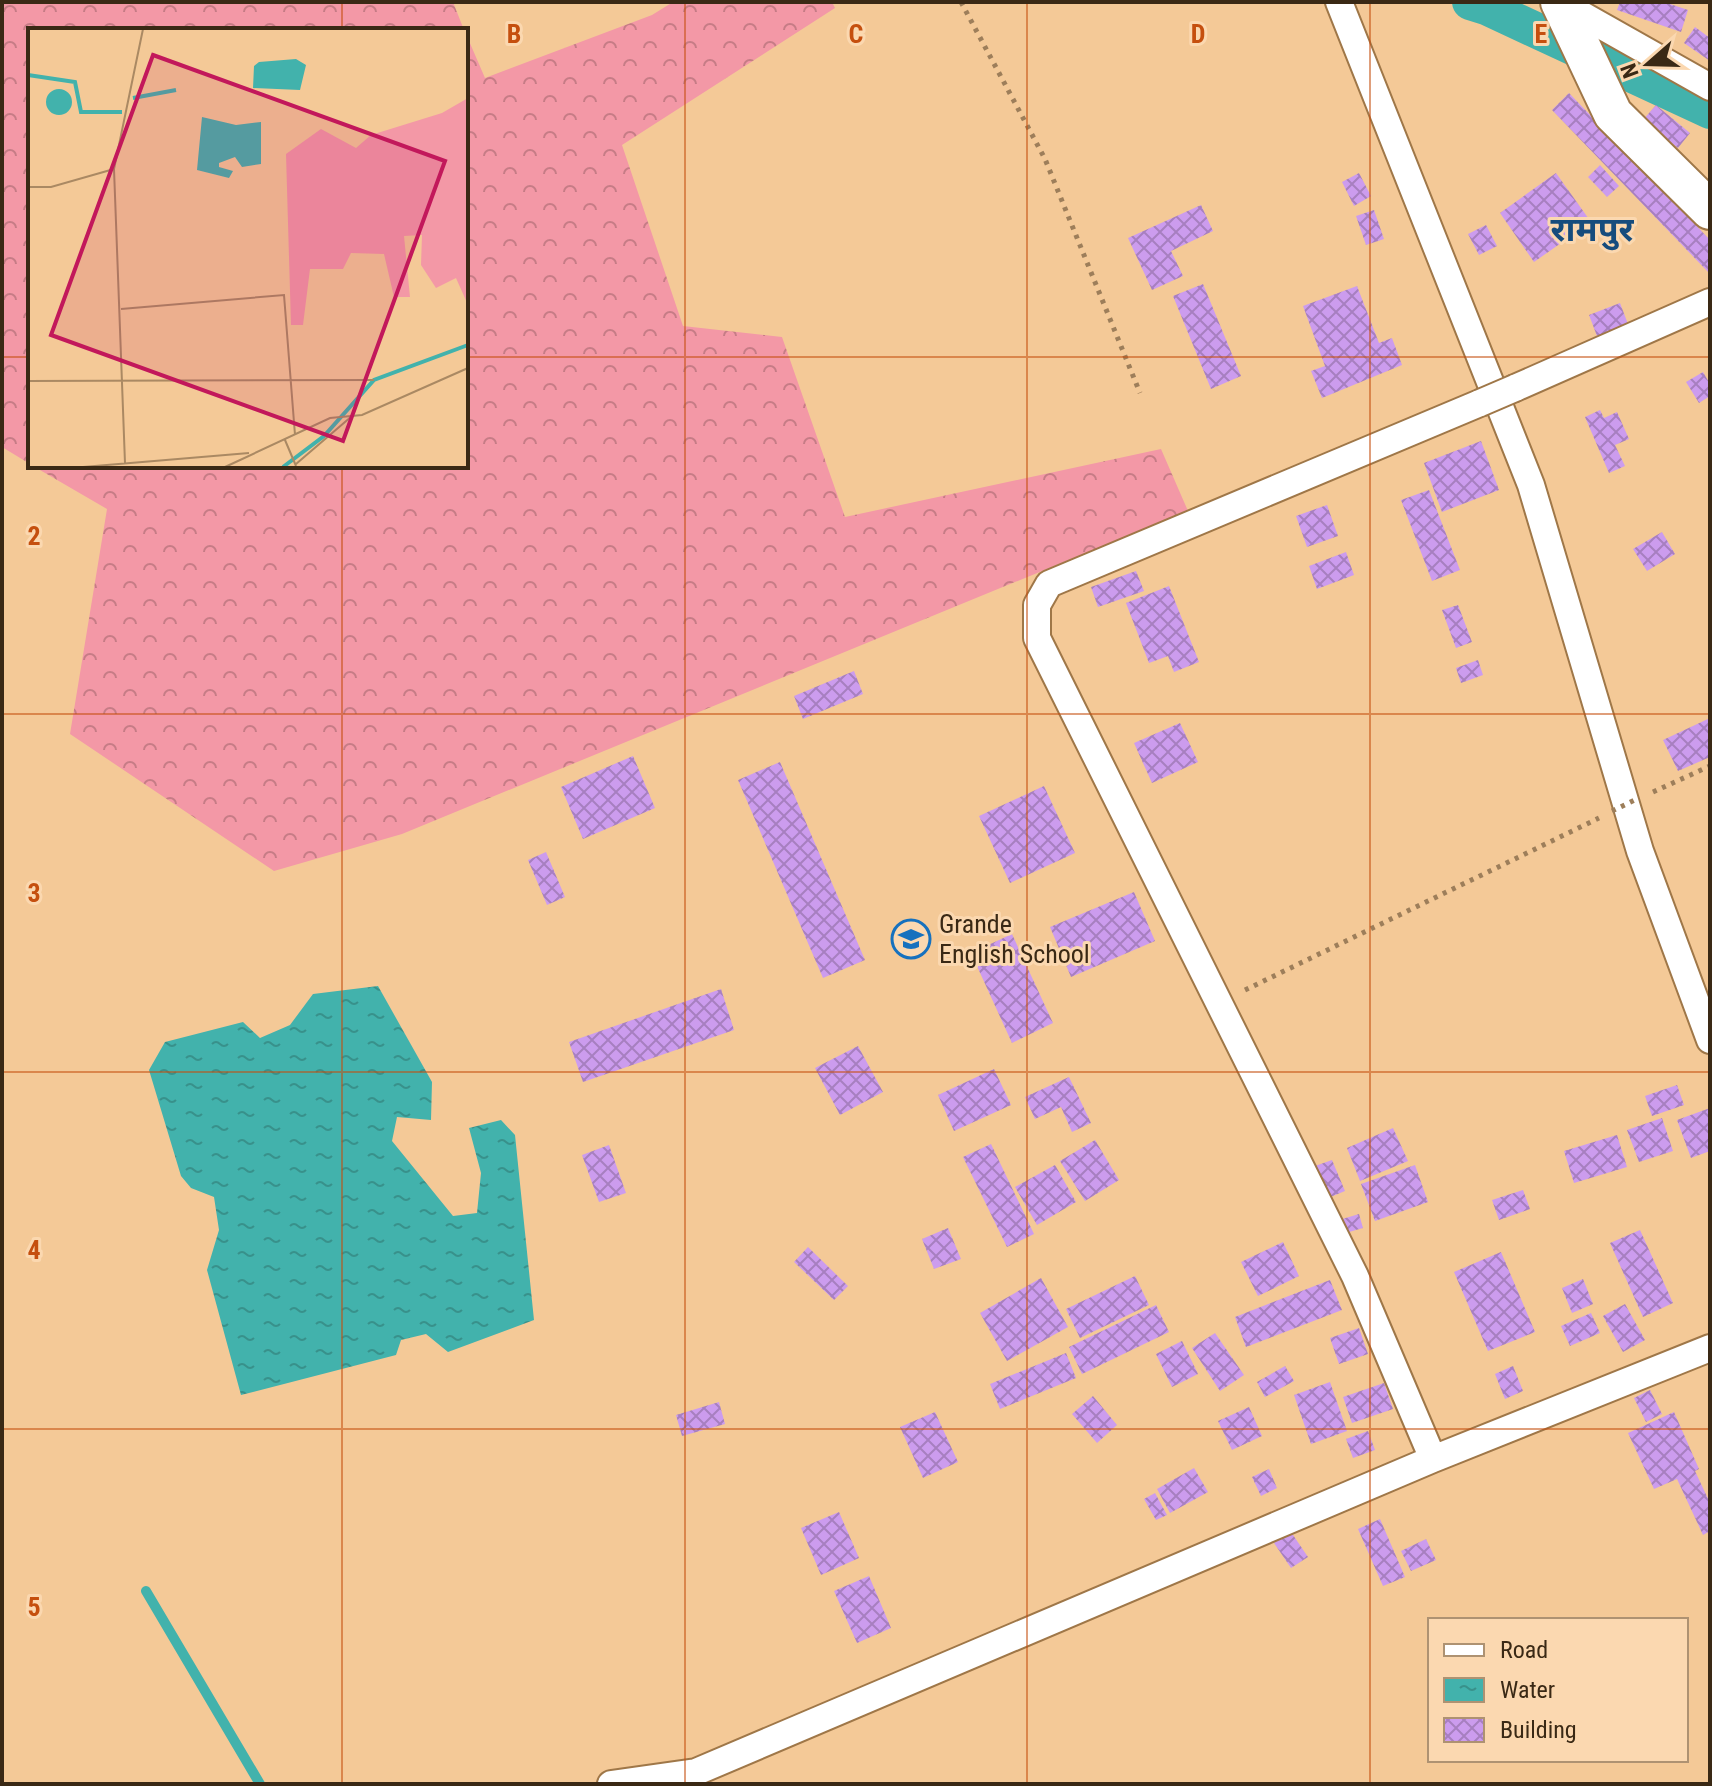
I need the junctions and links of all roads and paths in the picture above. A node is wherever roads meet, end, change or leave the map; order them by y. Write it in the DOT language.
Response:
graph roads {
  1 [pos="961,2"];
  2 [pos="1339,2"];
  3 [pos="1565,14"];
  4 [pos="1710,87"];
  5 [pos="1710,210"];
  6 [pos="1710,302"];
  7 [pos="1140,393"];
  8 [pos="1710,766"];
  9 [pos="1652,793"];
  10 [pos="1637,799"];
  11 [pos="1219,1003"];
  12 [pos="1710,1040"];
  13 [pos="1710,1348"];
  14 [pos="1433,1459"];
  15 [pos="701,1778"];
  16 [pos="611,1784"];
  1 -- 7 [label="path"];
  2 -- 12 [label="street"];
  3 -- 4 [label="street"];
  3 -- 5 [label="main road"];
  6 -- 11 [label="street, bridge"];
  8 -- 9 [label="path"];
  10 -- 11 [label="path, bridge"];
  11 -- 14 [label="street"];
  13 -- 14 [label="street"];
  14 -- 15 [label="street"];
  15 -- 16 [label="street"];
}
